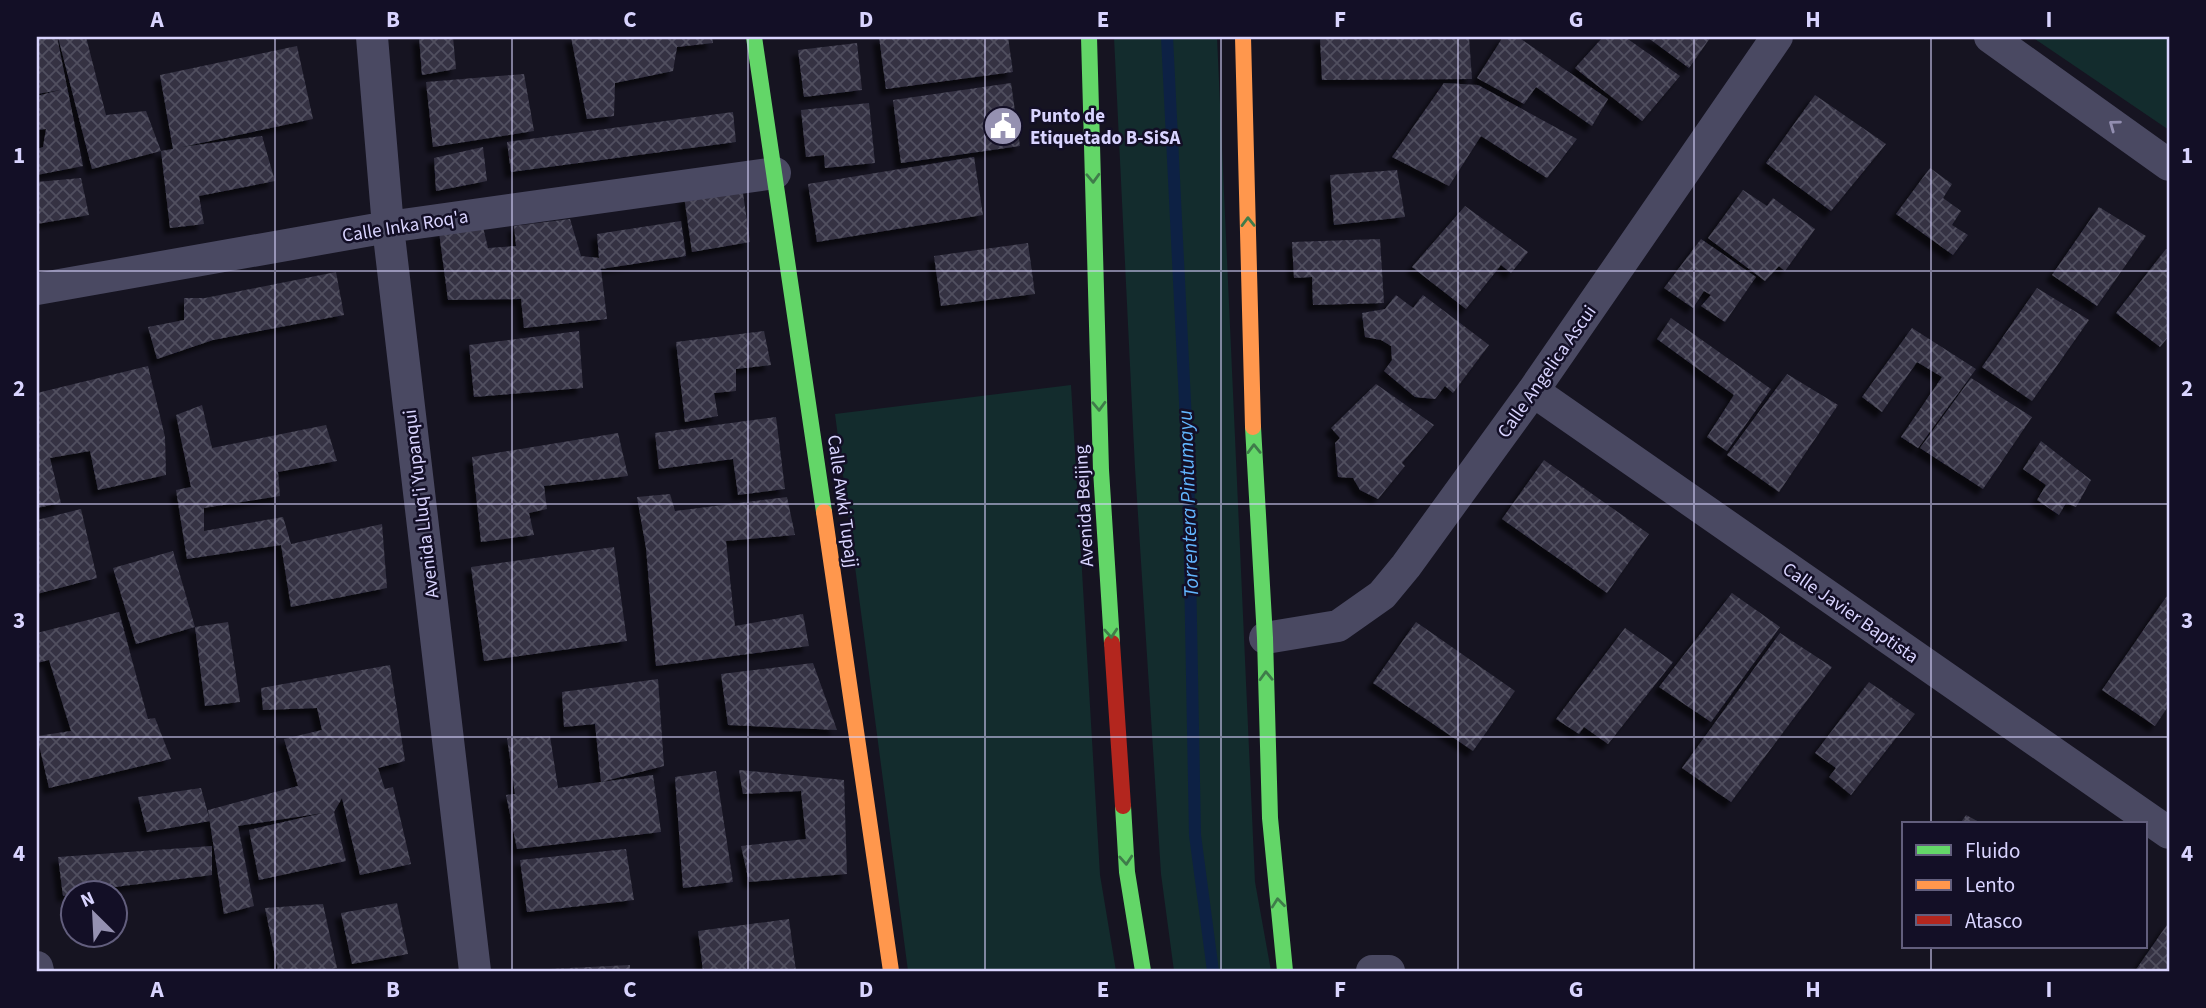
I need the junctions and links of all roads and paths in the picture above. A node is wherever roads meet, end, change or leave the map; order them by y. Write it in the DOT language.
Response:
graph roads {
  1 [pos="372,37"];
  2 [pos="754,37"];
  3 [pos="1088,37"];
  4 [pos="1243,37"];
  5 [pos="1777,37"];
  6 [pos="1990,37"];
  7 [pos="2169,165"];
  8 [pos="775,173"];
  9 [pos="388,227"];
  10 [pos="37,289"];
  11 [pos="1533,391"];
  12 [pos="1265,638"];
  13 [pos="2169,833"];
  14 [pos="475,971"];
  15 [pos="891,971"];
  16 [pos="1143,971"];
  17 [pos="1285,971"];
  18 [pos="1372,971"];
  19 [pos="1388,971"];
  1 -- 9 [label="street, Avenida Lluq'i Yupanqui"];
  2 -- 8 [label="main road, Calle Awki Tupajj"];
  3 -- 16 [label="main road, Avenida Beijing, one-way"];
  12 -- 4 [label="main road, one-way"];
  5 -- 11 [label="street, Calle Angelica Ascui"];
  7 -- 6 [label="street, one-way"];
  8 -- 9 [label="street, Calle Inka Roq'a"];
  8 -- 15 [label="main road, Calle Awki Tupajj"];
  9 -- 10 [label="street, Calle Inka Roq'a"];
  9 -- 14 [label="street, Avenida Lluq'i Yupanqui"];
  11 -- 12 [label="street, Calle Angelica Ascui"];
  11 -- 13 [label="street, Calle Javier Baptista"];
  17 -- 12 [label="main road, one-way"];
  18 -- 19 [label="street"];
}
